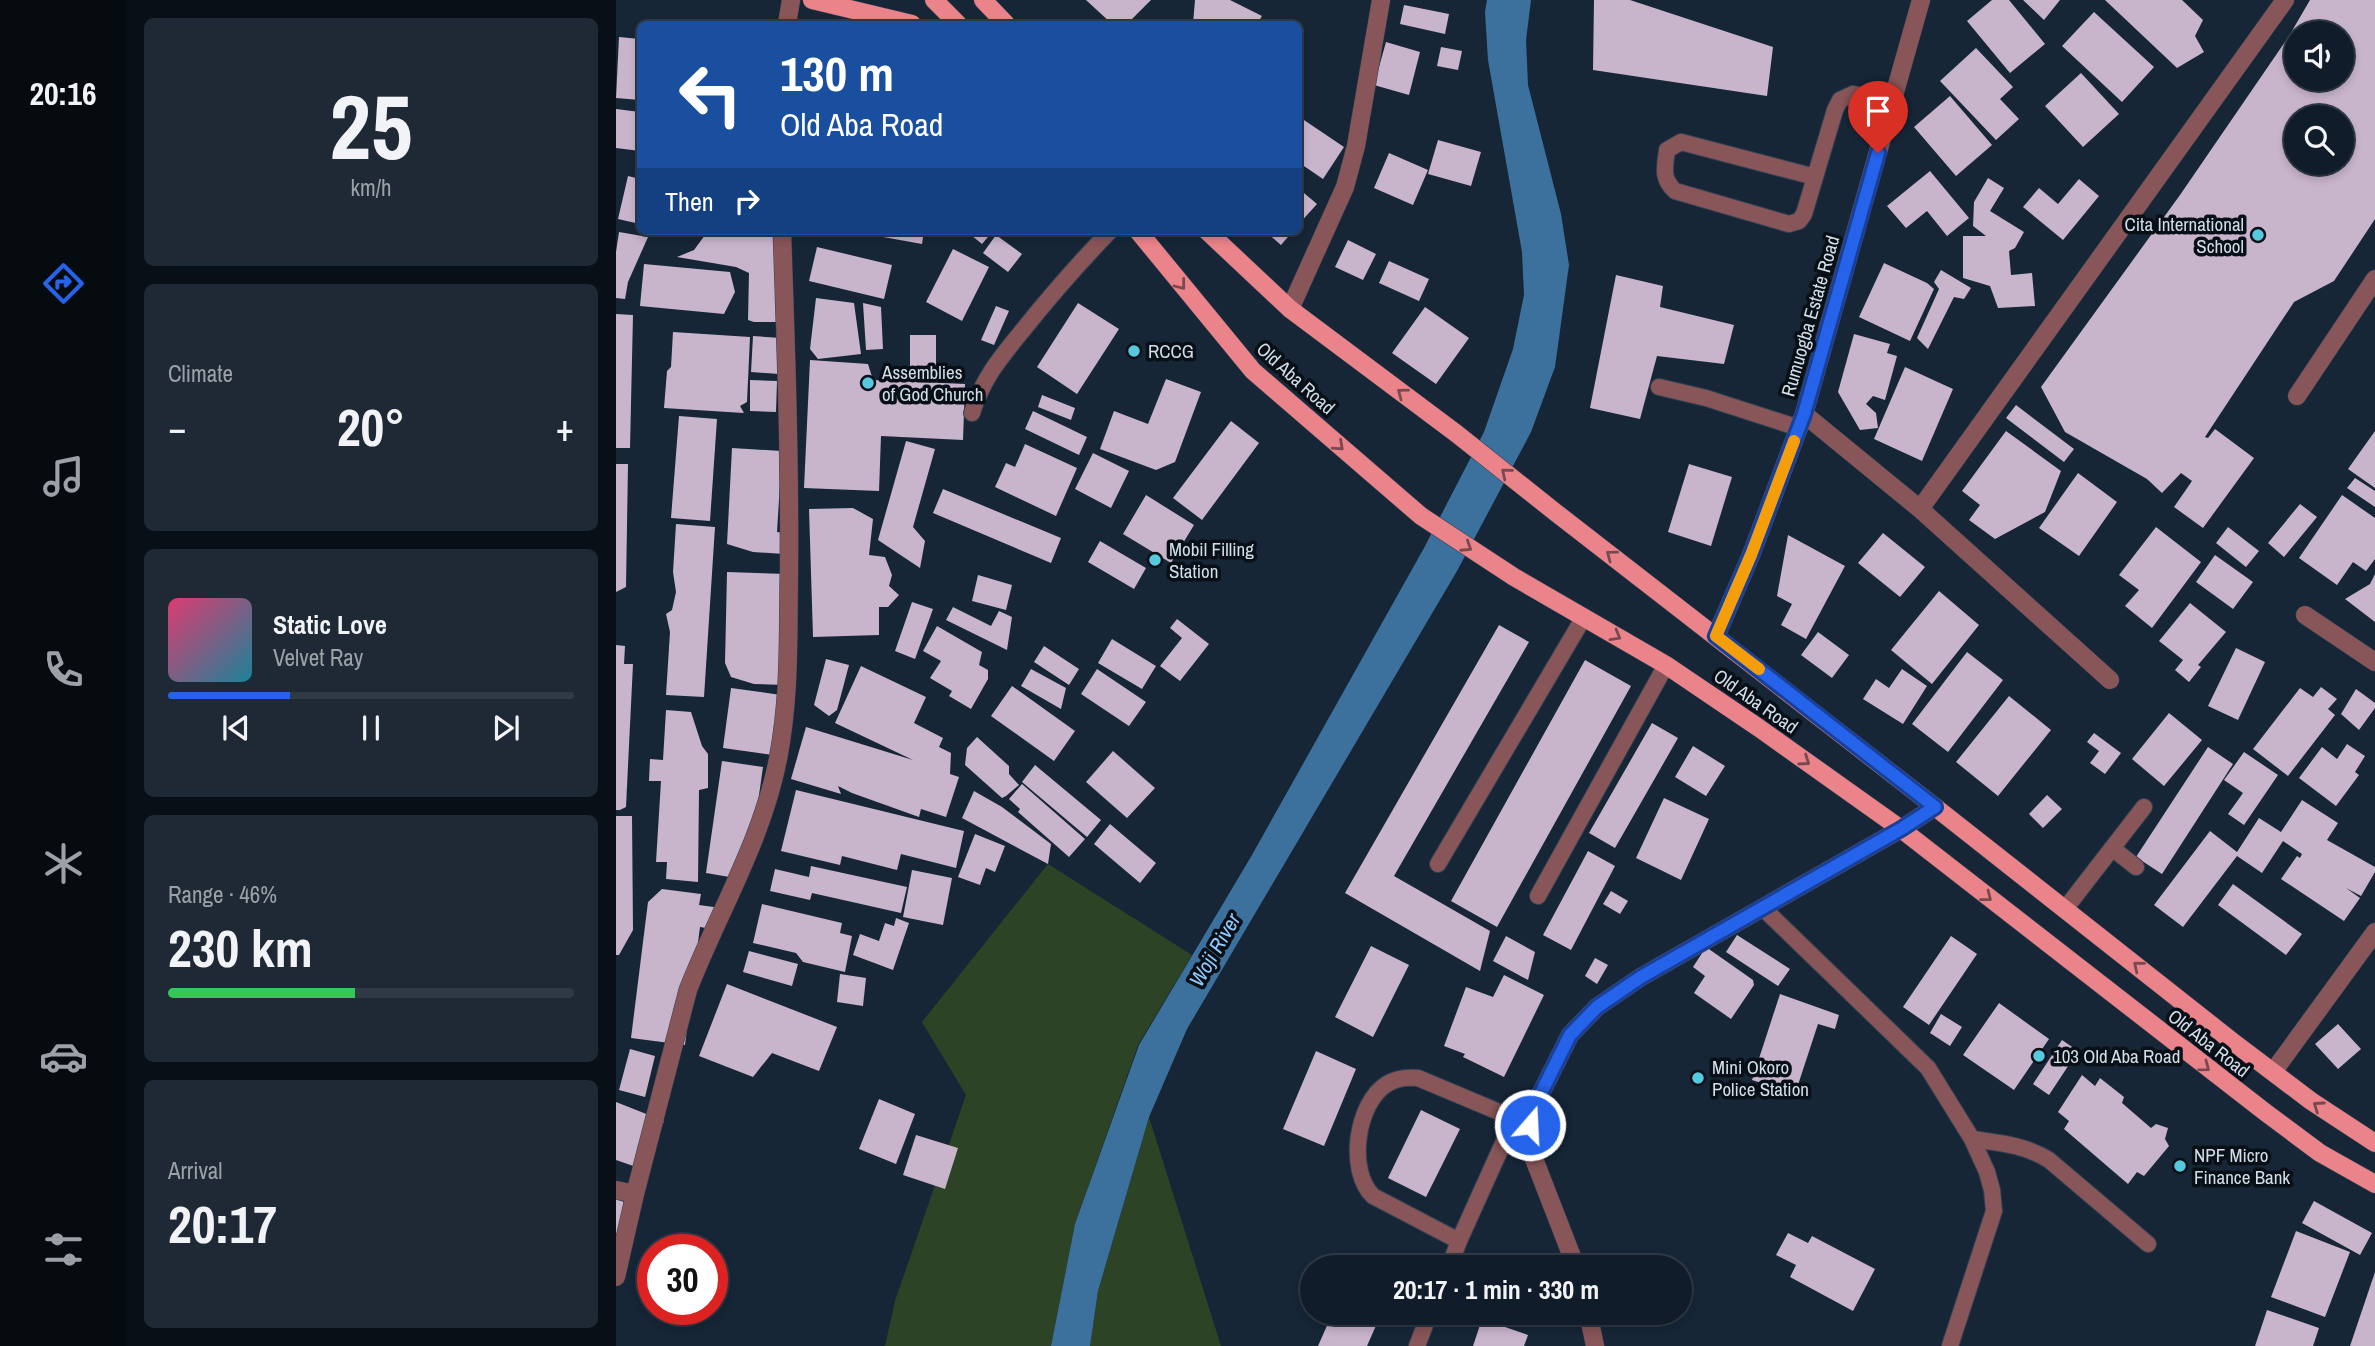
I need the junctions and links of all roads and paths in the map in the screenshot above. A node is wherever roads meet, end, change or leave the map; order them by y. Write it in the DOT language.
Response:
graph roads {
  1 [pos="791,0"];
  2 [pos="812,0"];
  3 [pos="934,0"];
  4 [pos="984,0"];
  5 [pos="1381,0"];
  6 [pos="1921,0"];
  7 [pos="2285,0"];
  8 [pos="788,21"];
  9 [pos="900,21"];
  10 [pos="955,21"];
  11 [pos="1003,21"];
  12 [pos="1893,101"];
  13 [pos="1815,177"];
  14 [pos="782,235"];
  15 [pos="1106,235"];
  16 [pos="1141,235"];
  17 [pos="1211,235"];
  18 [pos="2375,279"];
  19 [pos="1290,309"];
  20 [pos="1659,387"];
  21 [pos="2297,396"];
  22 [pos="972,413"];
  23 [pos="1802,421"];
  24 [pos="1920,509"];
  25 [pos="2305,615"];
  26 [pos="1584,617"];
  27 [pos="1716,636"];
  28 [pos="2375,662"];
  29 [pos="1666,665"];
  30 [pos="2110,680"];
  31 [pos="1935,807"];
  32 [pos="2144,807"];
  33 [pos="1901,829"];
  34 [pos="2112,848"];
  35 [pos="1438,864"];
  36 [pos="2136,867"];
  37 [pos="1538,897"];
  38 [pos="1763,908"];
  39 [pos="2065,909"];
  40 [pos="2375,932"];
  41 [pos="2273,1072"];
  42 [pos="1522,1122"];
  43 [pos="1972,1139"];
  44 [pos="2375,1143"];
  45 [pos="2375,1184"];
  46 [pos="616,1190"];
  47 [pos="635,1194"];
  48 [pos="1460,1241"];
  49 [pos="2148,1244"];
  50 [pos="1454,1255"];
  51 [pos="1571,1255"];
  52 [pos="616,1277"];
  53 [pos="1425,1325"];
  54 [pos="1591,1325"];
  55 [pos="1417,1346"];
  56 [pos="1595,1346"];
  57 [pos="1950,1346"];
  1 -- 8 [label="street"];
  2 -- 9 [label="main road"];
  3 -- 10 [label="main road"];
  4 -- 11 [label="main road"];
  5 -- 19 [label="street"];
  6 -- 12 [label="street, Rumuogba Estate Road"];
  7 -- 24 [label="street"];
  12 -- 13 [label="lane"];
  12 -- 23 [label="street, Rumuogba Estate Road"];
  13 -- 13 [label="lane"];
  14 -- 47 [label="street"];
  15 -- 22 [label="lane"];
  16 -- 26 [label="main road, Old Aba Road, one-way"];
  17 -- 19 [label="main road, Old Aba Road"];
  18 -- 21 [label="street"];
  27 -- 19 [label="main road, Old Aba Road, one-way"];
  20 -- 23 [label="lane"];
  23 -- 24 [label="street"];
  23 -- 27 [label="street, Rumuogba Estate Road"];
  24 -- 30 [label="street"];
  25 -- 28 [label="street"];
  26 -- 29 [label="main road, Old Aba Road, one-way"];
  26 -- 35 [label="lane"];
  27 -- 31 [label="main road, Old Aba Road"];
  29 -- 33 [label="main road, Old Aba Road, one-way"];
  29 -- 37 [label="lane"];
  31 -- 33 [label="street"];
  31 -- 39 [label="main road, Old Aba Road"];
  32 -- 34 [label="lane"];
  33 -- 38 [label="street"];
  33 -- 45 [label="main road, Old Aba Road, one-way"];
  34 -- 36 [label="lane"];
  34 -- 39 [label="lane"];
  38 -- 42 [label="street"];
  38 -- 43 [label="lane"];
  41 -- 39 [label="main road, Old Aba Road, one-way"];
  40 -- 41 [label="street"];
  44 -- 41 [label="main road, Old Aba Road, one-way"];
  42 -- 48 [label="lane"];
  42 -- 48 [label="lane"];
  42 -- 51 [label="street"];
  43 -- 49 [label="lane"];
  43 -- 57 [label="lane"];
  46 -- 47 [label="street"];
  47 -- 52 [label="street"];
  48 -- 50 [label="lane"];
  53 -- 55 [label="lane"];
  54 -- 56 [label="street"];
}
